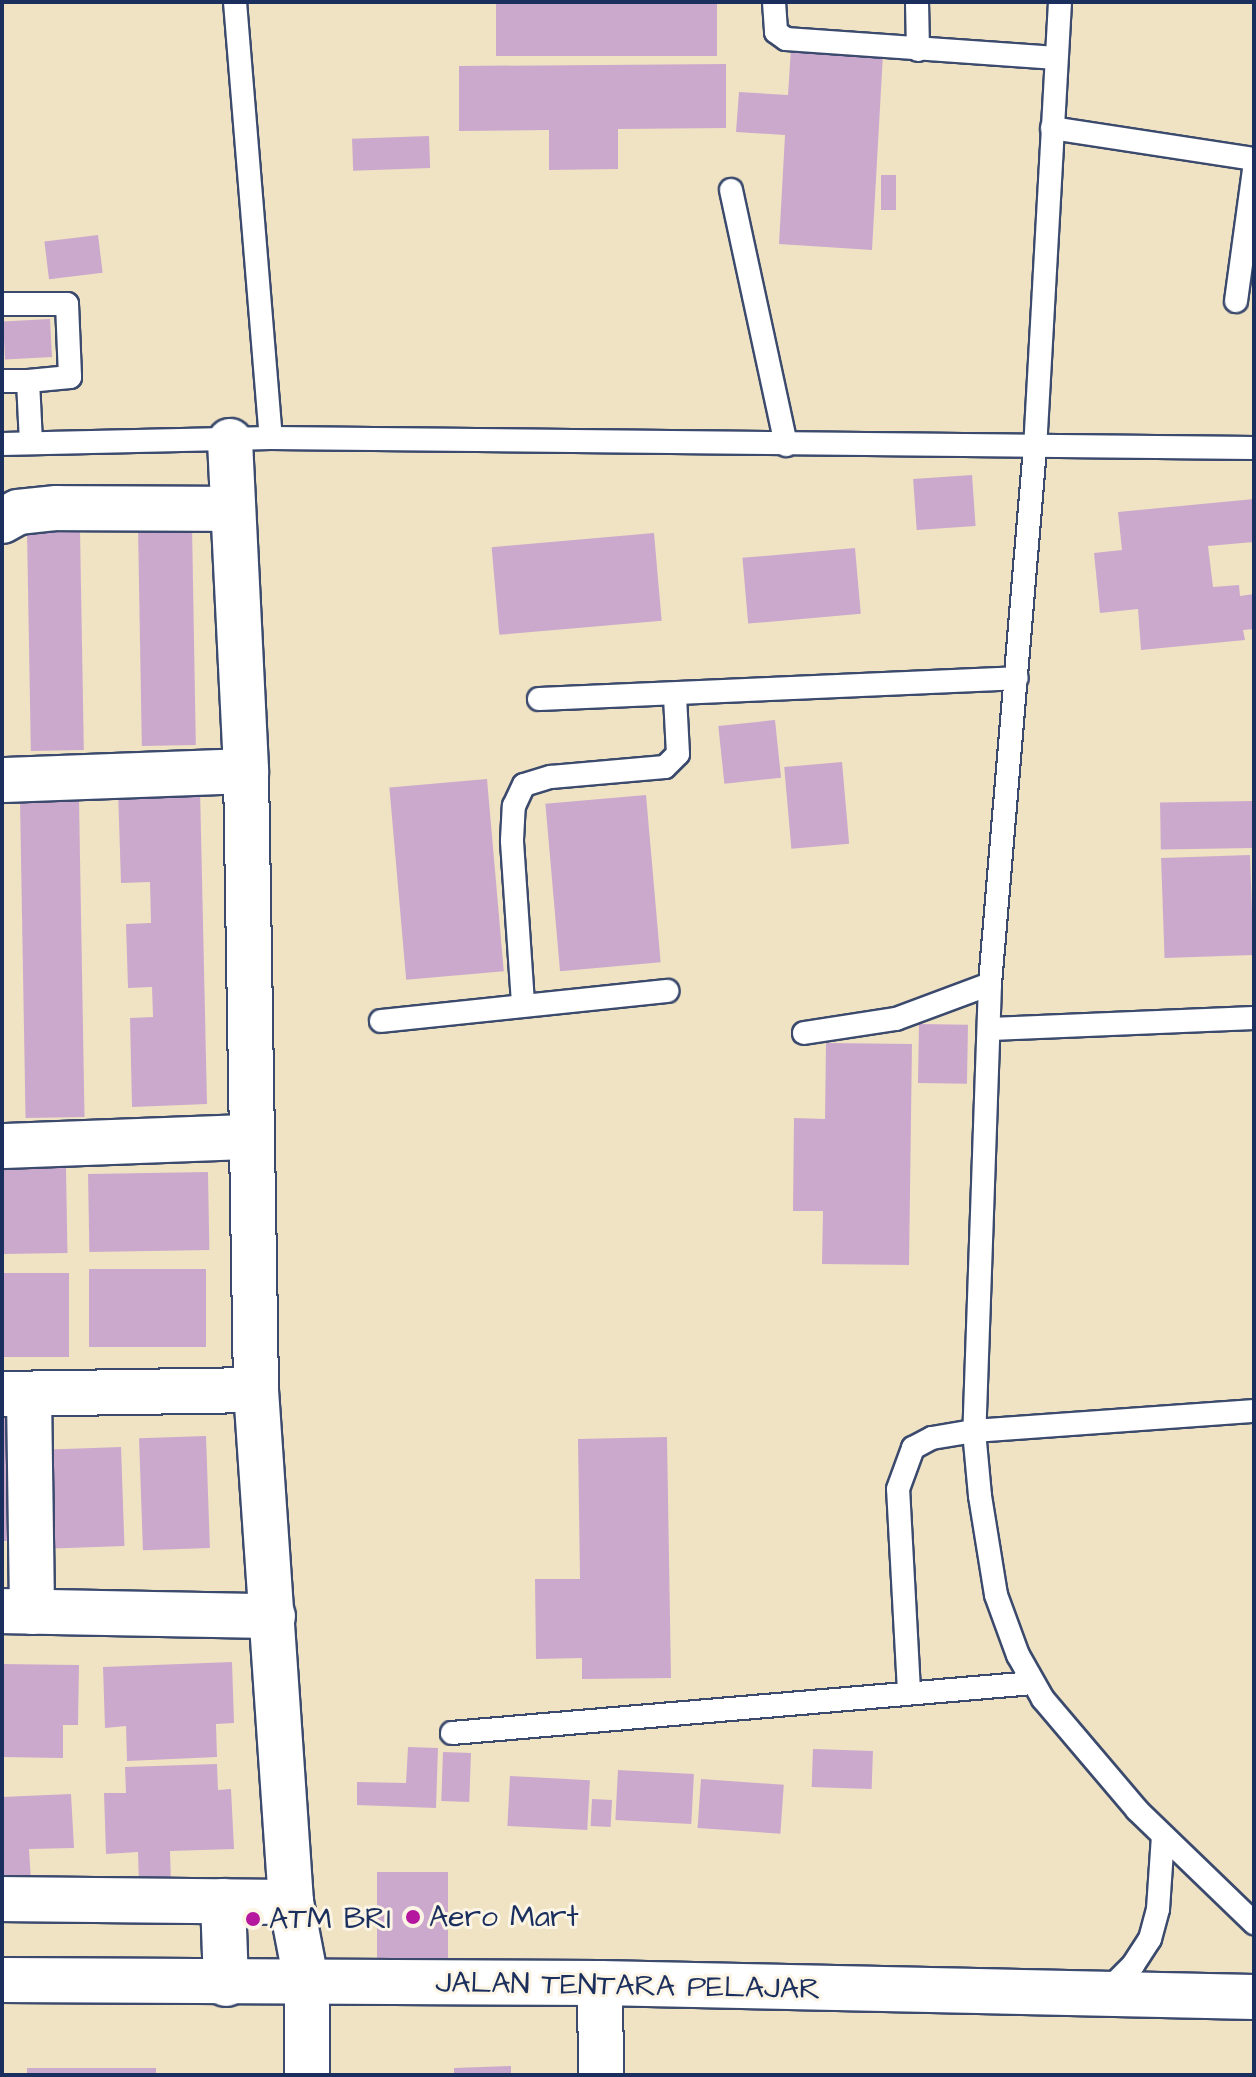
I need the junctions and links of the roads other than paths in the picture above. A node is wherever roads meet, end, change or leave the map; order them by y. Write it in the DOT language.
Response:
graph roads {
  1 [pos="235,2"];
  2 [pos="774,2"];
  3 [pos="917,2"];
  4 [pos="1060,2"];
  5 [pos="918,50"];
  6 [pos="1056,58"];
  7 [pos="1052,128"];
  8 [pos="1254,159"];
  9 [pos="1254,170"];
  10 [pos="731,190"];
  11 [pos="1236,301"];
  12 [pos="2,304"];
  13 [pos="2,381"];
  14 [pos="28,381"];
  15 [pos="250,440"];
  16 [pos="31,443"];
  17 [pos="2,444"];
  18 [pos="786,445"];
  19 [pos="1035,448"];
  20 [pos="1254,448"];
  21 [pos="231,509"];
  22 [pos="2,521"];
  23 [pos="1017,678"];
  24 [pos="675,697"];
  25 [pos="539,699"];
  26 [pos="246,771"];
  27 [pos="2,780"];
  28 [pos="990,984"];
  29 [pos="667,991"];
  30 [pos="523,1003"];
  31 [pos="1254,1018"];
  32 [pos="381,1021"];
  33 [pos="991,1029"];
  34 [pos="804,1033"];
  35 [pos="2,1136"];
  36 [pos="251,1137"];
  37 [pos="256,1390"];
  38 [pos="15,1394"];
  39 [pos="1254,1411"];
  40 [pos="974,1431"];
  41 [pos="17,1611"];
  42 [pos="273,1616"];
  43 [pos="1033,1683"];
  44 [pos="909,1691"];
  45 [pos="452,1733"];
  46 [pos="1163,1836"];
  47 [pos="2,1899"];
  48 [pos="223,1901"];
  49 [pos="291,1902"];
  50 [pos="1254,1923"];
  51 [pos="2,1980"];
  52 [pos="600,1983"];
  53 [pos="226,1984"];
  54 [pos="307,1985"];
  55 [pos="1104,1994"];
  56 [pos="1254,1997"];
  57 [pos="307,2075"];
  58 [pos="601,2075"];
  1 -- 15 [label="lane"];
  2 -- 5 [label="lane"];
  3 -- 5 [label="lane"];
  4 -- 6 [label="lane"];
  5 -- 6 [label="lane"];
  6 -- 7 [label="lane"];
  7 -- 8 [label="lane"];
  7 -- 19 [label="lane"];
  9 -- 11 [label="lane"];
  10 -- 18 [label="lane"];
  12 -- 14 [label="lane"];
  13 -- 14 [label="lane"];
  14 -- 16 [label="lane"];
  15 -- 16 [label="lane"];
  15 -- 18 [label="lane"];
  15 -- 21 [label="street"];
  16 -- 17 [label="lane"];
  18 -- 19 [label="lane"];
  19 -- 20 [label="lane"];
  19 -- 23 [label="lane"];
  21 -- 22 [label="street"];
  21 -- 26 [label="street"];
  23 -- 24 [label="lane"];
  23 -- 28 [label="lane"];
  24 -- 25 [label="lane"];
  24 -- 30 [label="lane"];
  26 -- 27 [label="street"];
  26 -- 36 [label="street"];
  28 -- 33 [label="lane"];
  28 -- 34 [label="lane"];
  29 -- 30 [label="lane"];
  30 -- 32 [label="lane"];
  31 -- 33 [label="lane"];
  33 -- 40 [label="lane"];
  35 -- 36 [label="street"];
  36 -- 37 [label="street"];
  37 -- 38 [label="street"];
  37 -- 42 [label="street"];
  38 -- 41 [label="street"];
  39 -- 40 [label="lane"];
  40 -- 43 [label="lane"];
  40 -- 44 [label="lane"];
  41 -- 42 [label="street"];
  42 -- 49 [label="street"];
  43 -- 44 [label="lane"];
  43 -- 46 [label="lane"];
  44 -- 45 [label="lane"];
  46 -- 50 [label="lane"];
  46 -- 55 [label="lane"];
  47 -- 48 [label="street"];
  48 -- 49 [label="street"];
  48 -- 53 [label="street"];
  49 -- 54 [label="street"];
  51 -- 53 [label="street, JALAN TENTARA PELAJAR"];
  52 -- 54 [label="street, JALAN TENTARA PELAJAR"];
  52 -- 55 [label="street, JALAN TENTARA PELAJAR"];
  52 -- 58 [label="street"];
  53 -- 54 [label="street, JALAN TENTARA PELAJAR"];
  54 -- 57 [label="street"];
  55 -- 56 [label="street, JALAN TENTARA PELAJAR"];
}
